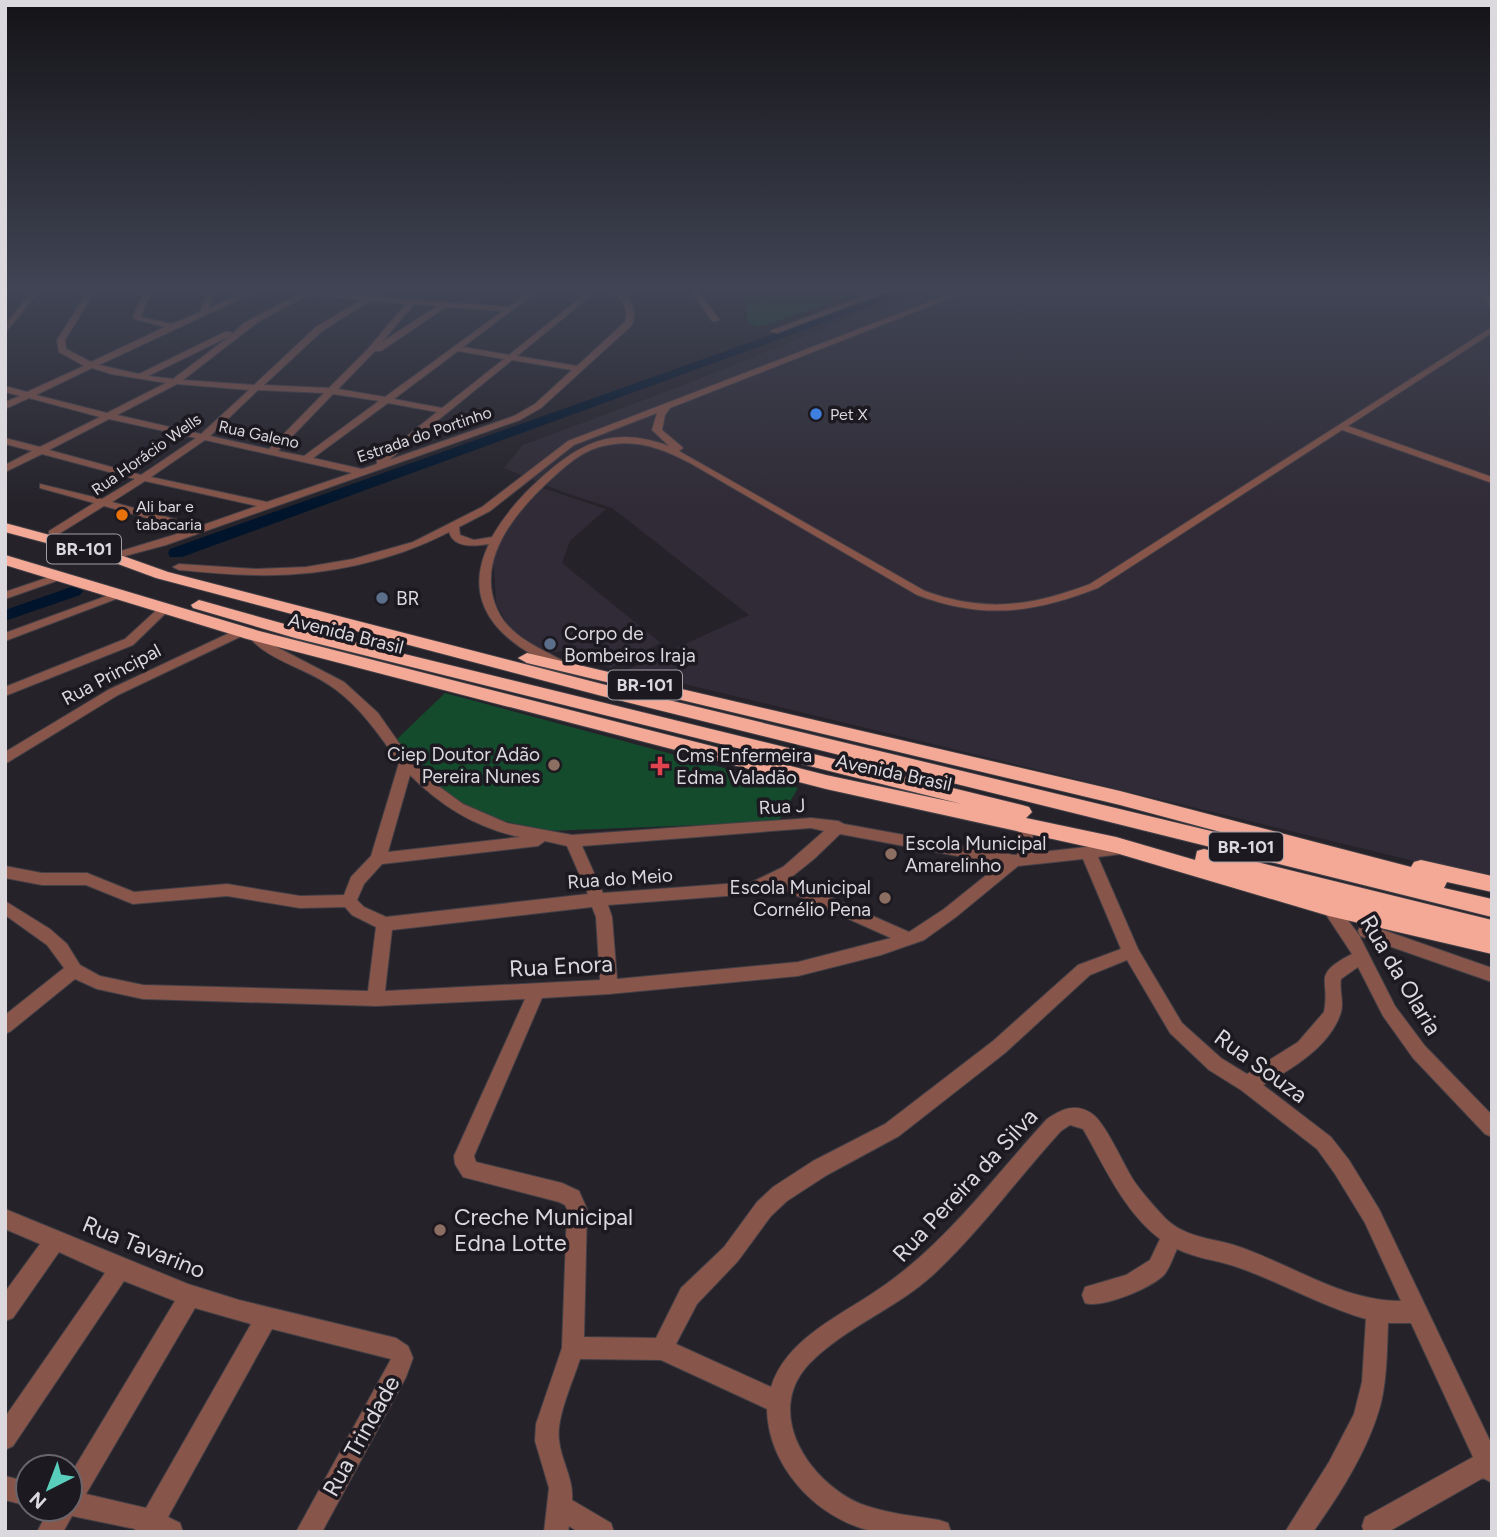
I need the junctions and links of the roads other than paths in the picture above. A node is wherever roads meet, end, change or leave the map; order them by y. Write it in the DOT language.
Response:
graph roads {
  1 [pos="82,362"];
  2 [pos="97,362"];
  3 [pos="171,362"];
  4 [pos="201,362"];
  5 [pos="282,362"];
  6 [pos="360,362"];
  7 [pos="441,362"];
  8 [pos="506,362"];
  9 [pos="538,362"];
  10 [pos="587,362"];
  11 [pos="782,362"];
  12 [pos="1442,362"];
  13 [pos="90,365"];
  14 [pos="579,369"];
  15 [pos="141,376"];
  16 [pos="174,382"];
  17 [pos="254,388"];
  18 [pos="5,389"];
  19 [pos="331,391"];
  20 [pos="28,395"];
  21 [pos="387,401"];
  22 [pos="5,406"];
  23 [pos="667,406"];
  24 [pos="445,411"];
  25 [pos="108,416"];
  26 [pos="1342,427"];
  27 [pos="202,438"];
  28 [pos="5,441"];
  29 [pos="42,451"];
  30 [pos="271,452"];
  31 [pos="396,456"];
  32 [pos="305,460"];
  33 [pos="5,469"];
  34 [pos="367,471"];
  35 [pos="144,478"];
  36 [pos="725,480"];
  37 [pos="1492,480"];
  38 [pos="44,486"];
  39 [pos="103,504"];
  40 [pos="267,506"];
  41 [pos="486,509"];
  42 [pos="510,517"];
  43 [pos="5,519"];
  44 [pos="5,527"];
  45 [pos="454,528"];
  46 [pos="200,529"];
  47 [pos="53,533"];
  48 [pos="497,539"];
  49 [pos="163,543"];
  50 [pos="125,553"];
  51 [pos="5,555"];
  52 [pos="5,560"];
  53 [pos="151,560"];
  54 [pos="179,567"];
  55 [pos="61,576"];
  56 [pos="120,594"];
  57 [pos="5,596"];
  58 [pos="165,608"];
  59 [pos="247,633"];
  60 [pos="5,637"];
  61 [pos="561,665"];
  62 [pos="512,667"];
  63 [pos="5,692"];
  64 [pos="783,718"];
  65 [pos="5,759"];
  66 [pos="407,762"];
  67 [pos="1171,812"];
  68 [pos="838,826"];
  69 [pos="1026,826"];
  70 [pos="1259,835"];
  71 [pos="549,839"];
  72 [pos="572,841"];
  73 [pos="1128,848"];
  74 [pos="1088,852"];
  75 [pos="378,859"];
  76 [pos="1019,859"];
  77 [pos="5,872"];
  78 [pos="776,880"];
  79 [pos="1492,884"];
  80 [pos="1449,898"];
  81 [pos="1492,898"];
  82 [pos="349,901"];
  83 [pos="599,901"];
  84 [pos="5,907"];
  85 [pos="1329,907"];
  86 [pos="1492,908"];
  87 [pos="384,924"];
  88 [pos="1366,930"];
  89 [pos="907,938"];
  90 [pos="1491,941"];
  91 [pos="1131,952"];
  92 [pos="1362,957"];
  93 [pos="74,970"];
  94 [pos="1492,975"];
  95 [pos="609,987"];
  96 [pos="537,990"];
  97 [pos="376,999"];
  98 [pos="5,1026"];
  99 [pos="1247,1084"];
  100 [pos="1492,1128"];
  101 [pos="5,1219"];
  102 [pos="1172,1236"];
  103 [pos="55,1239"];
  104 [pos="120,1269"];
  105 [pos="1093,1295"];
  106 [pos="190,1296"];
  107 [pos="5,1310"];
  108 [pos="1377,1312"];
  109 [pos="1415,1312"];
  110 [pos="264,1318"];
  111 [pos="573,1348"];
  112 [pos="662,1349"];
  113 [pos="776,1401"];
  114 [pos="5,1438"];
  115 [pos="1489,1467"];
  116 [pos="84,1476"];
  117 [pos="84,1505"];
  118 [pos="560,1507"];
  119 [pos="1374,1526"];
  120 [pos="156,1528"];
  121 [pos="308,1532"];
  122 [pos="556,1532"];
  123 [pos="602,1532"];
  124 [pos="939,1532"];
  125 [pos="1297,1532"];
  1 -- 13 [label="street"];
  2 -- 13 [label="street"];
  3 -- 15 [label="street"];
  4 -- 16 [label="street"];
  5 -- 17 [label="street, Rua Horácio Wells"];
  6 -- 19 [label="street"];
  7 -- 21 [label="street"];
  8 -- 24 [label="street"];
  9 -- 14 [label="street"];
  10 -- 14 [label="street, Estrada do Portinho"];
  11 -- 23 [label="street"];
  12 -- 26 [label="street"];
  13 -- 15 [label="street"];
  13 -- 20 [label="street"];
  14 -- 31 [label="street, Estrada do Portinho"];
  15 -- 16 [label="street"];
  16 -- 17 [label="street"];
  16 -- 25 [label="street"];
  17 -- 19 [label="street"];
  17 -- 27 [label="street, Rua Horácio Wells"];
  18 -- 20 [label="street, Rua Galeno"];
  19 -- 21 [label="street"];
  19 -- 30 [label="street"];
  20 -- 22 [label="street"];
  20 -- 25 [label="street, Rua Galeno"];
  21 -- 24 [label="street"];
  21 -- 32 [label="street"];
  23 -- 36 [label="street"];
  23 -- 41 [label="street"];
  24 -- 31 [label="street"];
  25 -- 27 [label="street, Rua Galeno"];
  25 -- 29 [label="street"];
  26 -- 36 [label="street"];
  26 -- 37 [label="street"];
  27 -- 30 [label="street, Rua Galeno"];
  27 -- 35 [label="street, Rua Horácio Wells"];
  28 -- 29 [label="street"];
  29 -- 33 [label="street"];
  29 -- 35 [label="street"];
  30 -- 32 [label="street, Rua Galeno"];
  31 -- 34 [label="street, Estrada do Portinho"];
  32 -- 34 [label="street, Rua Galeno"];
  34 -- 40 [label="street, Estrada do Portinho"];
  35 -- 39 [label="street, Rua Horácio Wells"];
  35 -- 40 [label="street"];
  36 -- 42 [label="street"];
  38 -- 39 [label="street"];
  39 -- 46 [label="street"];
  39 -- 47 [label="street, Rua Horácio Wells"];
  40 -- 46 [label="street, Estrada do Portinho"];
  41 -- 42 [label="street"];
  41 -- 45 [label="street"];
  42 -- 48 [label="street"];
  43 -- 47 [label="highway, Avenida Brasil / BR-101"];
  44 -- 62 [label="highway, Avenida Brasil / BR-101"];
  45 -- 48 [label="street"];
  45 -- 54 [label="street"];
  46 -- 49 [label="street, Estrada do Portinho"];
  47 -- 50 [label="highway, Avenida Brasil / BR-101"];
  48 -- 61 [label="street"];
  49 -- 50 [label="street, Estrada do Portinho"];
  49 -- 53 [label="street"];
  50 -- 53 [label="highway, Avenida Brasil / BR-101"];
  51 -- 90 [label="highway, Avenida Brasil / BR-101"];
  52 -- 55 [label="highway, Avenida Brasil / BR-101"];
  53 -- 54 [label="highway, Avenida Brasil / BR-101"];
  54 -- 61 [label="highway, Avenida Brasil / BR-101"];
  55 -- 56 [label="highway, Avenida Brasil / BR-101"];
  55 -- 57 [label="street"];
  56 -- 58 [label="highway, Avenida Brasil / BR-101"];
  56 -- 60 [label="street"];
  58 -- 59 [label="highway, Avenida Brasil / BR-101"];
  58 -- 63 [label="street"];
  59 -- 65 [label="street, Rua Principal"];
  59 -- 66 [label="street, Rua J"];
  59 -- 69 [label="highway, Avenida Brasil / BR-101"];
  61 -- 64 [label="highway, Avenida Brasil / BR-101"];
  62 -- 64 [label="highway"];
  62 -- 80 [label="highway, Avenida Brasil / BR-101"];
  64 -- 67 [label="highway, Avenida Brasil / BR-101"];
  66 -- 71 [label="street, Rua J"];
  66 -- 75 [label="street"];
  67 -- 70 [label="highway, Avenida Brasil"];
  67 -- 80 [label="highway"];
  68 -- 72 [label="street, Rua J"];
  68 -- 76 [label="street, Rua J"];
  68 -- 78 [label="street, Rua do Meio"];
  69 -- 73 [label="highway, Avenida Brasil / BR-101"];
  69 -- 76 [label="street"];
  70 -- 79 [label="highway, Avenida Brasil / BR-101"];
  70 -- 81 [label="highway, Avenida Brasil"];
  71 -- 72 [label="street, Rua J"];
  71 -- 75 [label="street, Rua J"];
  72 -- 83 [label="street"];
  73 -- 74 [label="street"];
  73 -- 85 [label="highway, Avenida Brasil / BR-101"];
  74 -- 76 [label="street"];
  74 -- 91 [label="street, Rua Souza"];
  75 -- 82 [label="street"];
  76 -- 89 [label="street, Rua Enora"];
  77 -- 82 [label="street"];
  78 -- 83 [label="street, Rua do Meio"];
  78 -- 89 [label="street"];
  80 -- 86 [label="highway, Avenida Brasil / BR-101"];
  82 -- 87 [label="street"];
  83 -- 87 [label="street, Rua do Meio"];
  83 -- 95 [label="street"];
  84 -- 93 [label="street"];
  85 -- 88 [label="highway, Avenida Brasil / BR-101"];
  85 -- 88 [label="street, Rua da Olaria"];
  87 -- 97 [label="street"];
  88 -- 90 [label="highway, Avenida Brasil / BR-101"];
  88 -- 92 [label="street, Rua da Olaria"];
  88 -- 94 [label="street"];
  89 -- 95 [label="street, Rua Enora"];
  91 -- 99 [label="street, Rua Souza"];
  91 -- 112 [label="street"];
  92 -- 99 [label="street"];
  92 -- 100 [label="street, Rua da Olaria"];
  93 -- 97 [label="street, Rua Enora"];
  93 -- 98 [label="street"];
  95 -- 96 [label="street, Rua Enora"];
  96 -- 97 [label="street, Rua Enora"];
  96 -- 111 [label="street"];
  99 -- 109 [label="street, Rua Souza"];
  101 -- 103 [label="street, Rua Tavarino"];
  102 -- 105 [label="street"];
  102 -- 108 [label="street, Rua Pereira da Silva"];
  102 -- 113 [label="street, Rua Pereira da Silva"];
  103 -- 104 [label="street, Rua Tavarino"];
  103 -- 107 [label="street"];
  104 -- 106 [label="street, Rua Tavarino"];
  104 -- 114 [label="street"];
  106 -- 110 [label="street, Rua Tavarino"];
  106 -- 116 [label="street"];
  108 -- 109 [label="street, Rua Pereira da Silva"];
  108 -- 125 [label="street"];
  109 -- 115 [label="street, Rua Souza"];
  110 -- 120 [label="street"];
  110 -- 121 [label="street, Rua Trindade"];
  111 -- 112 [label="street"];
  111 -- 118 [label="street"];
  112 -- 113 [label="street"];
  113 -- 124 [label="street"];
  115 -- 119 [label="street"];
  117 -- 120 [label="street"];
  118 -- 122 [label="street"];
  118 -- 123 [label="street"];
}
